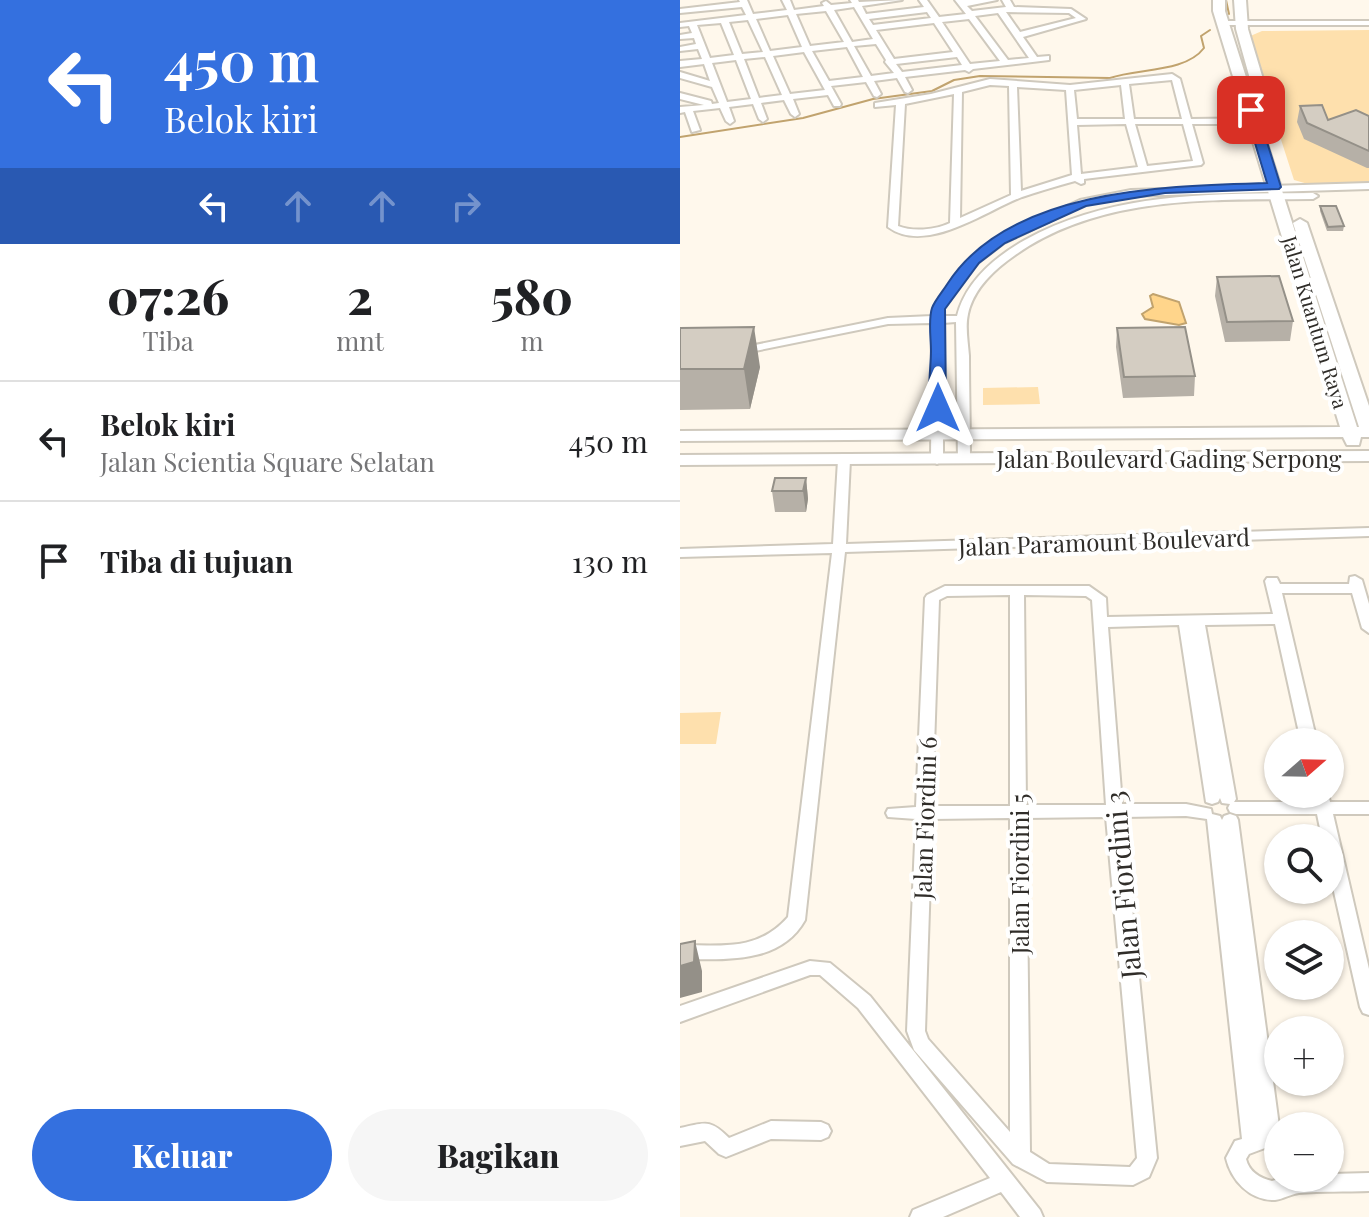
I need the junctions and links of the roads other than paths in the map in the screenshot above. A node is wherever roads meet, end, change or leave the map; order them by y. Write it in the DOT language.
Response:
graph roads {
  1 [pos="687,0"];
  2 [pos="786,0"];
  3 [pos="898,0"];
  4 [pos="923,0"];
  5 [pos="993,0"];
  6 [pos="1006,0"];
  7 [pos="1219,0"];
  8 [pos="1240,0"];
  9 [pos="884,1"];
  10 [pos="744,2"];
  11 [pos="855,2"];
  12 [pos="961,2"];
  13 [pos="826,4"];
  14 [pos="929,9"];
  15 [pos="1031,9"];
  16 [pos="685,10"];
  17 [pos="1006,10"];
  18 [pos="792,13"];
  19 [pos="970,15"];
  20 [pos="751,17"];
  21 [pos="863,17"];
  22 [pos="724,20"];
  23 [pos="937,20"];
  24 [pos="694,23"];
  25 [pos="680,25"];
  26 [pos="1369,25"];
  27 [pos="1224,26"];
  28 [pos="1242,26"];
  29 [pos="870,28"];
  30 [pos="1045,28"];
  31 [pos="696,35"];
  32 [pos="1019,35"];
  33 [pos="680,37"];
  34 [pos="877,41"];
  35 [pos="848,45"];
  36 [pos="700,46"];
  37 [pos="1027,46"];
  38 [pos="812,48"];
  39 [pos="680,49"];
  40 [pos="997,50"];
  41 [pos="955,51"];
  42 [pos="769,54"];
  43 [pos="737,56"];
  44 [pos="1046,58"];
  45 [pos="887,59"];
  46 [pos="1034,59"];
  47 [pos="1006,63"];
  48 [pos="701,64"];
  49 [pos="680,66"];
  50 [pos="969,69"];
  51 [pos="680,75"];
  52 [pos="898,77"];
  53 [pos="867,80"];
  54 [pos="1013,84"];
  55 [pos="1125,84"];
  56 [pos="716,85"];
  57 [pos="828,88"];
  58 [pos="1070,88"];
  59 [pos="908,90"];
  60 [pos="958,91"];
  61 [pos="877,94"];
  62 [pos="680,96"];
  63 [pos="788,98"];
  64 [pos="756,101"];
  65 [pos="901,103"];
  66 [pos="837,104"];
  67 [pos="721,105"];
  68 [pos="878,105"];
  69 [pos="684,110"];
  70 [pos="795,114"];
  71 [pos="763,119"];
  72 [pos="730,121"];
  73 [pos="1073,122"];
  74 [pos="1130,122"];
  75 [pos="1187,122"];
  76 [pos="1261,122"];
  77 [pos="695,130"];
  78 [pos="1143,169"];
  79 [pos="1079,179"];
  80 [pos="1369,186"];
  81 [pos="1283,192"];
  82 [pos="1369,195"];
  83 [pos="1016,196"];
  84 [pos="1052,216"];
  85 [pos="1067,222"];
  86 [pos="955,224"];
  87 [pos="963,314"];
  88 [pos="938,315"];
  89 [pos="727,353"];
  90 [pos="1350,432"];
  91 [pos="1369,432"];
  92 [pos="680,436"];
  93 [pos="964,436"];
  94 [pos="938,437"];
  95 [pos="1363,456"];
  96 [pos="680,460"];
  97 [pos="844,460"];
  98 [pos="937,460"];
  99 [pos="964,460"];
  100 [pos="1369,532"];
  101 [pos="839,549"];
  102 [pos="680,553"];
  103 [pos="1017,590"];
  104 [pos="1281,619"];
  105 [pos="1191,621"];
  106 [pos="1102,622"];
  107 [pos="1369,628"];
  108 [pos="1306,728"];
  109 [pos="1344,804"];
  110 [pos="1264,806"];
  111 [pos="1324,808"];
  112 [pos="1369,808"];
  113 [pos="1224,809"];
  114 [pos="1018,811"];
  115 [pos="1114,811"];
  116 [pos="924,812"];
  117 [pos="894,813"];
  118 [pos="720,951"];
  119 [pos="680,952"];
  120 [pos="680,966"];
  121 [pos="1369,1007"];
  122 [pos="680,1014"];
  123 [pos="1264,1119"];
  124 [pos="821,1131"];
  125 [pos="680,1137"];
  126 [pos="1264,1143"];
  127 [pos="1020,1157"];
  128 [pos="1005,1181"];
  129 [pos="1344,1181"];
  130 [pos="1369,1182"];
  131 [pos="1285,1192"];
  132 [pos="920,1217"];
  133 [pos="1033,1217"];
  1 -- 16 [label="street"];
  2 -- 18 [label="street"];
  3 -- 9 [label="street"];
  4 -- 14 [label="street"];
  5 -- 12 [label="street"];
  6 -- 17 [label="street"];
  7 -- 27 [label="street"];
  8 -- 28 [label="street"];
  9 -- 11 [label="street"];
  10 -- 16 [label="street"];
  10 -- 20 [label="street"];
  11 -- 13 [label="street"];
  11 -- 21 [label="street"];
  12 -- 19 [label="street"];
  13 -- 18 [label="street"];
  13 -- 35 [label="street"];
  14 -- 21 [label="street"];
  14 -- 23 [label="street"];
  15 -- 17 [label="street"];
  15 -- 30 [label="street"];
  15 -- 30 [label="street"];
  16 -- 24 [label="street"];
  17 -- 19 [label="street"];
  17 -- 32 [label="street"];
  18 -- 20 [label="street"];
  18 -- 38 [label="street"];
  19 -- 23 [label="street"];
  19 -- 40 [label="street"];
  20 -- 22 [label="street"];
  20 -- 42 [label="street"];
  21 -- 29 [label="street"];
  22 -- 24 [label="street"];
  22 -- 43 [label="street"];
  23 -- 29 [label="street"];
  23 -- 41 [label="street"];
  24 -- 25 [label="street"];
  24 -- 31 [label="street"];
  26 -- 28 [label="street"];
  27 -- 28 [label="street"];
  27 -- 76 [label="street"];
  28 -- 76 [label="street"];
  29 -- 34 [label="street"];
  30 -- 32 [label="street"];
  31 -- 33 [label="street"];
  31 -- 36 [label="street"];
  32 -- 37 [label="street"];
  34 -- 35 [label="street"];
  34 -- 45 [label="street"];
  35 -- 38 [label="street"];
  35 -- 53 [label="street"];
  36 -- 39 [label="street"];
  36 -- 48 [label="street"];
  37 -- 40 [label="street"];
  37 -- 46 [label="street"];
  38 -- 42 [label="street"];
  38 -- 57 [label="street"];
  40 -- 47 [label="street"];
  41 -- 45 [label="street"];
  41 -- 50 [label="street"];
  42 -- 43 [label="street"];
  42 -- 63 [label="street"];
  43 -- 48 [label="street"];
  43 -- 64 [label="street"];
  44 -- 46 [label="street"];
  45 -- 52 [label="street"];
  46 -- 47 [label="street"];
  47 -- 50 [label="street"];
  48 -- 49 [label="street"];
  48 -- 56 [label="street"];
  50 -- 52 [label="street"];
  51 -- 56 [label="street"];
  52 -- 53 [label="street"];
  52 -- 59 [label="street"];
  53 -- 57 [label="street"];
  53 -- 61 [label="street"];
  54 -- 58 [label="street"];
  54 -- 60 [label="street"];
  54 -- 83 [label="street"];
  55 -- 58 [label="street"];
  55 -- 74 [label="street"];
  55 -- 75 [label="street"];
  56 -- 67 [label="street"];
  57 -- 63 [label="street"];
  57 -- 66 [label="street"];
  58 -- 73 [label="street"];
  60 -- 65 [label="street"];
  60 -- 86 [label="street"];
  62 -- 67 [label="street"];
  63 -- 64 [label="street"];
  63 -- 70 [label="street"];
  64 -- 67 [label="street"];
  64 -- 71 [label="street"];
  65 -- 68 [label="street"];
  65 -- 86 [label="street"];
  67 -- 69 [label="street"];
  67 -- 72 [label="street"];
  69 -- 77 [label="street"];
  73 -- 74 [label="street"];
  73 -- 79 [label="street"];
  74 -- 75 [label="street"];
  74 -- 78 [label="street"];
  75 -- 76 [label="street"];
  75 -- 78 [label="street"];
  76 -- 81 [label="street"];
  78 -- 79 [label="street"];
  79 -- 83 [label="street"];
  80 -- 81 [label="street"];
  81 -- 82 [label="street"];
  81 -- 84 [label="street"];
  81 -- 85 [label="street"];
  81 -- 90 [label="street, Jalan Kuantum Raya"];
  81 -- 91 [label="street, Jalan Kuantum Raya"];
  83 -- 86 [label="street"];
  84 -- 85 [label="street"];
  84 -- 88 [label="street"];
  85 -- 87 [label="street"];
  87 -- 88 [label="street"];
  87 -- 93 [label="street"];
  88 -- 89 [label="street"];
  88 -- 94 [label="street"];
  90 -- 91 [label="street, Jalan Boulevard Gading Serpong"];
  90 -- 93 [label="street, Jalan Boulevard Gading Serpong"];
  90 -- 95 [label="street, Jalan Kuantum Raya"];
  92 -- 94 [label="street, Jalan Boulevard Gading Serpong"];
  93 -- 94 [label="street, Jalan Boulevard Gading Serpong"];
  93 -- 99 [label="street"];
  94 -- 98 [label="street"];
  95 -- 99 [label="street, Jalan Boulevard Gading Serpong"];
  96 -- 97 [label="street, Jalan Boulevard Gading Serpong"];
  97 -- 98 [label="street, Jalan Boulevard Gading Serpong"];
  97 -- 101 [label="street"];
  98 -- 99 [label="street, Jalan Boulevard Gading Serpong"];
  100 -- 101 [label="street, Jalan Paramount Boulevard"];
  101 -- 102 [label="street, Jalan Paramount Boulevard"];
  101 -- 118 [label="street"];
  103 -- 106 [label="street, Jalan Fiordini 3"];
  103 -- 114 [label="street, Jalan Fiordini 5"];
  103 -- 116 [label="street, Jalan Fiordini 6"];
  104 -- 105 [label="street"];
  104 -- 107 [label="street"];
  104 -- 108 [label="street"];
  105 -- 106 [label="street"];
  105 -- 113 [label="street"];
  106 -- 115 [label="street, Jalan Fiordini 3"];
  109 -- 112 [label="street"];
  110 -- 113 [label="street"];
  111 -- 121 [label="street"];
  113 -- 115 [label="street"];
  113 -- 123 [label="street"];
  114 -- 115 [label="street"];
  114 -- 116 [label="street"];
  114 -- 127 [label="street, Jalan Fiordini 5"];
  115 -- 127 [label="street, Jalan Fiordini 3"];
  116 -- 117 [label="street"];
  116 -- 127 [label="street, Jalan Fiordini 6"];
  118 -- 119 [label="street"];
  118 -- 120 [label="street"];
  122 -- 128 [label="street"];
  124 -- 125 [label="street"];
  126 -- 131 [label="street"];
  128 -- 132 [label="street"];
  128 -- 133 [label="street"];
  129 -- 130 [label="street"];
}
